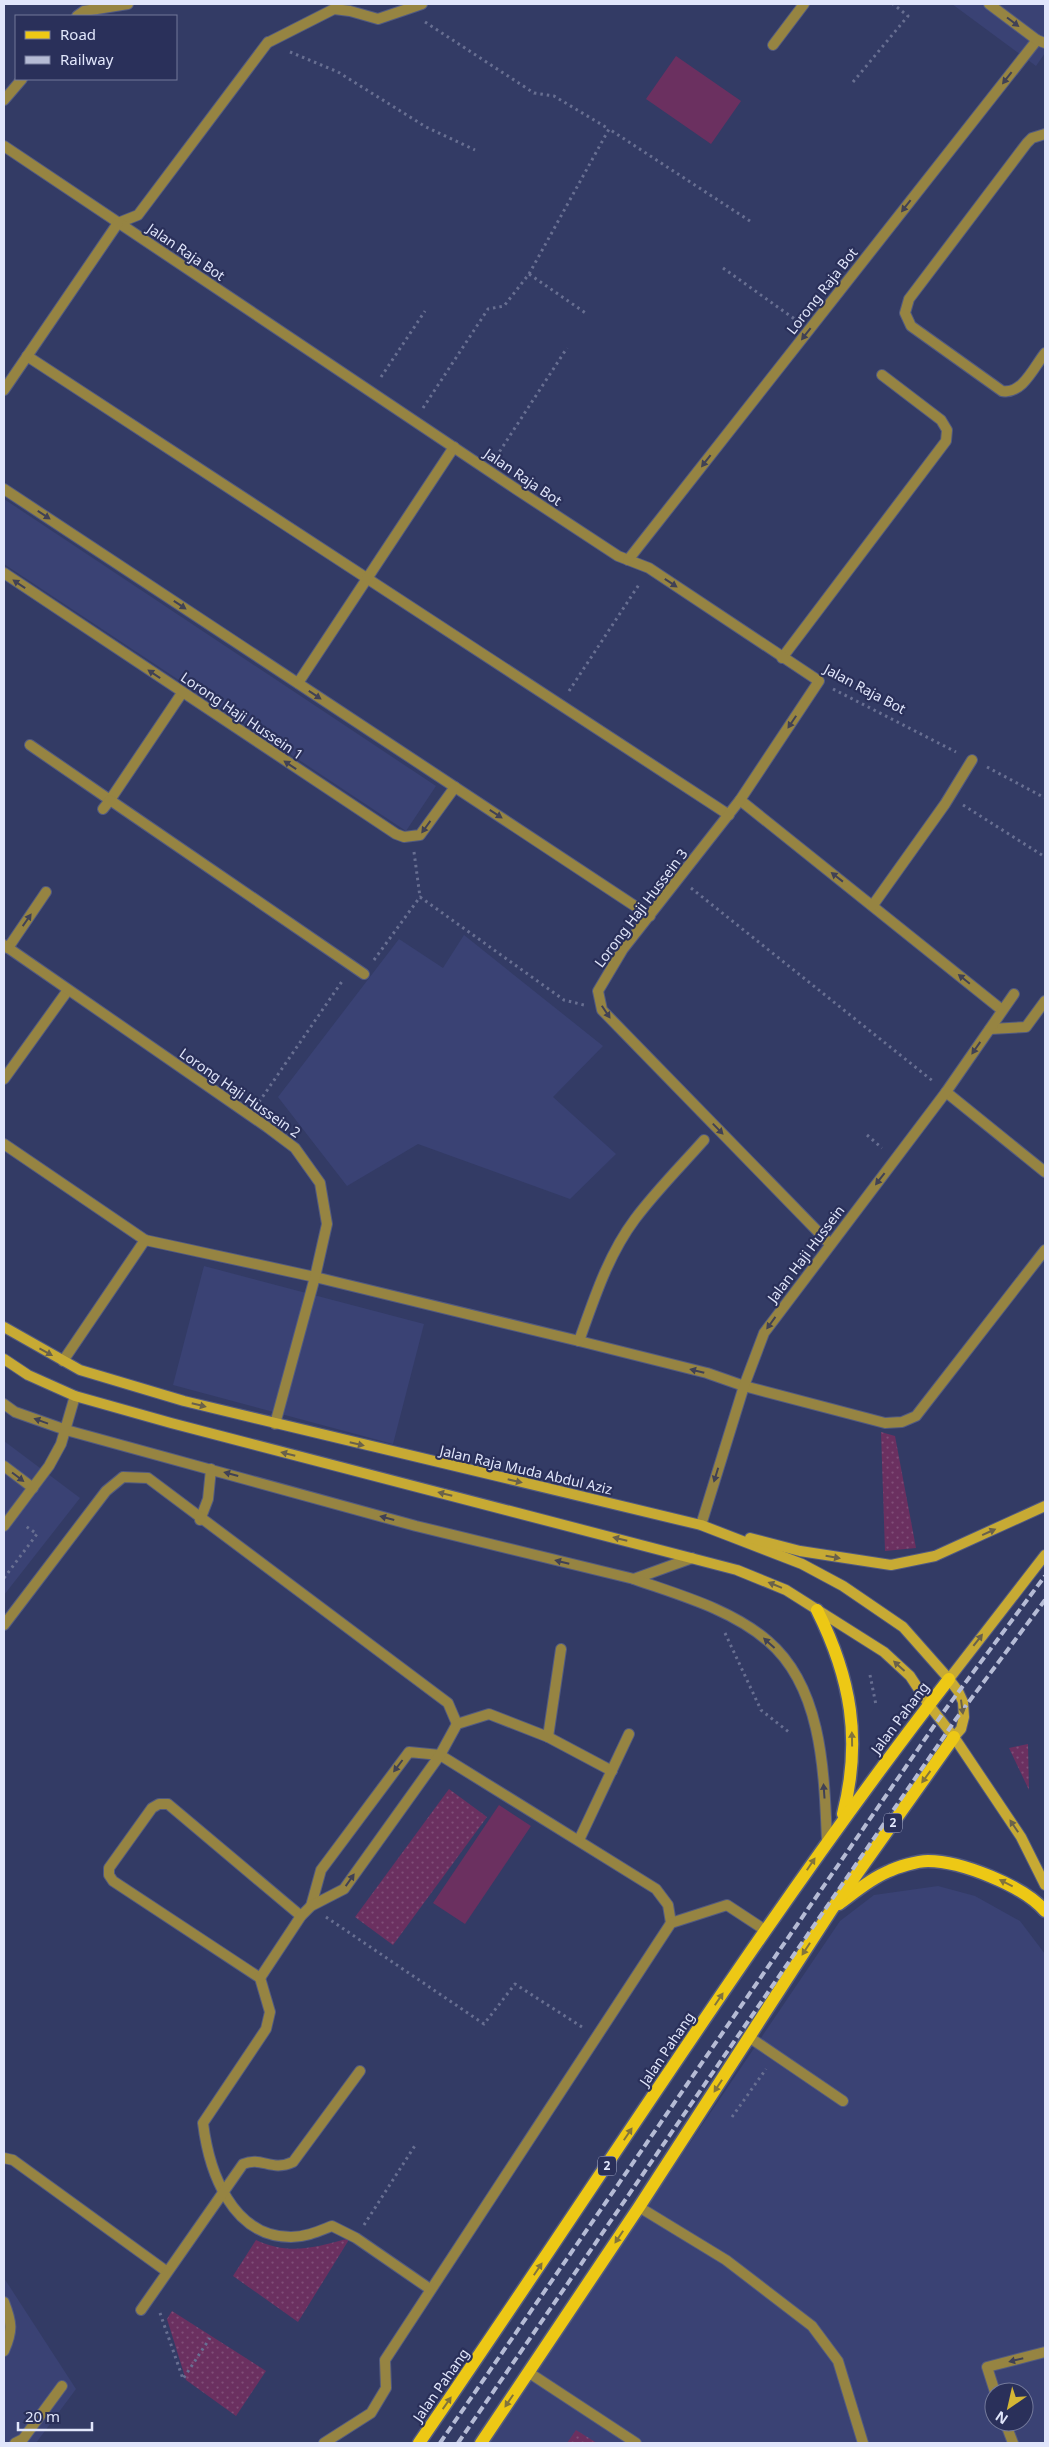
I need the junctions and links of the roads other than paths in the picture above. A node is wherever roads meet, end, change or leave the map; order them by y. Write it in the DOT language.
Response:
graph roads {
  1 [pos="128,4"];
  2 [pos="422,4"];
  3 [pos="804,4"];
  4 [pos="989,4"];
  5 [pos="78,15"];
  6 [pos="1041,41"];
  7 [pos="773,45"];
  8 [pos="21,80"];
  9 [pos="4,100"];
  10 [pos="1045,134"];
  11 [pos="4,146"];
  12 [pos="118,224"];
  13 [pos="1045,353"];
  14 [pos="27,356"];
  15 [pos="882,375"];
  16 [pos="4,390"];
  17 [pos="454,447"];
  18 [pos="4,489"];
  19 [pos="628,560"];
  20 [pos="4,573"];
  21 [pos="367,579"];
  22 [pos="782,658"];
  23 [pos="819,681"];
  24 [pos="298,683"];
  25 [pos="182,693"];
  26 [pos="30,745"];
  27 [pos="972,760"];
  28 [pos="455,788"];
  29 [pos="110,800"];
  30 [pos="740,800"];
  31 [pos="103,809"];
  32 [pos="729,816"];
  33 [pos="46,892"];
  34 [pos="873,905"];
  35 [pos="650,916"];
  36 [pos="6,947"];
  37 [pos="364,974"];
  38 [pos="68,990"];
  39 [pos="1014,994"];
  40 [pos="1045,1001"];
  41 [pos="1002,1010"];
  42 [pos="990,1029"];
  43 [pos="4,1078"];
  44 [pos="946,1092"];
  45 [pos="704,1140"];
  46 [pos="4,1144"];
  47 [pos="1045,1172"];
  48 [pos="145,1240"];
  49 [pos="830,1244"];
  50 [pos="1045,1250"];
  51 [pos="315,1277"];
  52 [pos="4,1327"];
  53 [pos="579,1341"];
  54 [pos="4,1359"];
  55 [pos="63,1361"];
  56 [pos="744,1386"];
  57 [pos="75,1396"];
  58 [pos="4,1404"];
  59 [pos="275,1424"];
  60 [pos="66,1430"];
  61 [pos="4,1466"];
  62 [pos="211,1469"];
  63 [pos="33,1488"];
  64 [pos="1045,1506"];
  65 [pos="200,1520"];
  66 [pos="701,1525"];
  67 [pos="4,1526"];
  68 [pos="1045,1556"];
  69 [pos="692,1558"];
  70 [pos="634,1579"];
  71 [pos="817,1610"];
  72 [pos="4,1625"];
  73 [pos="560,1650"];
  74 [pos="948,1679"];
  75 [pos="928,1704"];
  76 [pos="457,1724"];
  77 [pos="629,1734"];
  78 [pos="548,1737"];
  79 [pos="954,1737"];
  80 [pos="440,1754"];
  81 [pos="612,1771"];
  82 [pos="842,1822"];
  83 [pos="579,1840"];
  84 [pos="827,1840"];
  85 [pos="1045,1884"];
  86 [pos="311,1906"];
  87 [pos="832,1908"];
  88 [pos="1045,1911"];
  89 [pos="301,1916"];
  90 [pos="672,1923"];
  91 [pos="765,1930"];
  92 [pos="260,1978"];
  93 [pos="749,2037"];
  94 [pos="360,2071"];
  95 [pos="843,2101"];
  96 [pos="4,2158"];
  97 [pos="224,2194"];
  98 [pos="639,2207"];
  99 [pos="166,2272"];
  100 [pos="430,2289"];
  101 [pos="4,2302"];
  102 [pos="143,2306"];
  103 [pos="4,2351"];
  104 [pos="1045,2352"];
  105 [pos="528,2372"];
  106 [pos="991,2382"];
  107 [pos="62,2386"];
  108 [pos="15,2443"];
  109 [pos="324,2443"];
  110 [pos="419,2443"];
  111 [pos="481,2443"];
  112 [pos="636,2443"];
  113 [pos="863,2443"];
  1 -- 5 [label="street"];
  2 -- 12 [label="street"];
  3 -- 7 [label="street"];
  4 -- 6 [label="street, one-way"];
  6 -- 19 [label="street, Lorong Raja Bot, one-way"];
  8 -- 9 [label="street"];
  10 -- 13 [label="street"];
  11 -- 12 [label="street, Jalan Raja Bot"];
  12 -- 14 [label="street"];
  12 -- 17 [label="street, Jalan Raja Bot"];
  14 -- 16 [label="street"];
  14 -- 21 [label="street"];
  15 -- 22 [label="street"];
  17 -- 19 [label="street, Jalan Raja Bot"];
  17 -- 21 [label="street"];
  18 -- 24 [label="street, one-way"];
  19 -- 22 [label="street, Jalan Raja Bot, one-way"];
  25 -- 20 [label="street, Lorong Haji Hussein 1, one-way"];
  21 -- 24 [label="street"];
  21 -- 32 [label="street"];
  22 -- 23 [label="street, Jalan Raja Bot"];
  23 -- 30 [label="street, Lorong Haji Hussein 3, one-way"];
  24 -- 28 [label="street, one-way"];
  28 -- 25 [label="street, Lorong Haji Hussein 1, one-way"];
  25 -- 29 [label="street"];
  26 -- 29 [label="street"];
  27 -- 34 [label="street"];
  28 -- 35 [label="street, one-way"];
  29 -- 31 [label="street"];
  29 -- 37 [label="street"];
  30 -- 32 [label="street, Lorong Haji Hussein 3"];
  34 -- 30 [label="street, one-way"];
  32 -- 35 [label="street, Lorong Haji Hussein 3"];
  36 -- 33 [label="street, one-way"];
  41 -- 34 [label="street, one-way"];
  35 -- 49 [label="street, Lorong Haji Hussein 3, one-way"];
  36 -- 38 [label="street, Lorong Haji Hussein 2"];
  38 -- 43 [label="street"];
  38 -- 51 [label="street, Lorong Haji Hussein 2"];
  39 -- 41 [label="street, Jalan Haji Hussein"];
  40 -- 42 [label="street"];
  41 -- 42 [label="street, Jalan Haji Hussein"];
  42 -- 44 [label="street, Jalan Haji Hussein, one-way"];
  44 -- 47 [label="street"];
  44 -- 49 [label="street, Jalan Haji Hussein, one-way"];
  45 -- 53 [label="street"];
  46 -- 48 [label="street"];
  48 -- 51 [label="street"];
  48 -- 55 [label="street"];
  49 -- 56 [label="street, Jalan Haji Hussein, one-way"];
  50 -- 56 [label="street"];
  51 -- 53 [label="street"];
  51 -- 59 [label="street, Lorong Haji Hussein 2"];
  52 -- 55 [label="main road, Jalan Raja Muda Abdul Aziz, one-way"];
  56 -- 53 [label="street, one-way"];
  54 -- 57 [label="main road"];
  55 -- 59 [label="main road, Jalan Raja Muda Abdul Aziz, one-way"];
  56 -- 66 [label="street, Jalan Haji Hussein, one-way"];
  57 -- 60 [label="street"];
  69 -- 57 [label="main road, one-way"];
  60 -- 58 [label="street, one-way"];
  59 -- 66 [label="main road, Jalan Raja Muda Abdul Aziz, one-way"];
  60 -- 62 [label="street"];
  60 -- 63 [label="street"];
  61 -- 63 [label="street, one-way"];
  62 -- 65 [label="street"];
  70 -- 62 [label="street, one-way"];
  63 -- 67 [label="street"];
  66 -- 64 [label="main road, one-way"];
  65 -- 72 [label="street"];
  65 -- 76 [label="street"];
  66 -- 74 [label="main road, Jalan Raja Muda Abdul Aziz"];
  74 -- 68 [label="main road, 2, one-way"];
  69 -- 70 [label="street"];
  71 -- 69 [label="main road, one-way"];
  84 -- 70 [label="street, one-way"];
  75 -- 71 [label="main road, one-way"];
  82 -- 71 [label="main road, one-way"];
  73 -- 78 [label="street"];
  74 -- 75 [label="main road, Jalan Pahang / 2"];
  74 -- 79 [label="main road, Jalan Raja Muda Abdul Aziz, one-way"];
  75 -- 79 [label="main road"];
  75 -- 82 [label="main road, Jalan Pahang / 2"];
  76 -- 78 [label="street"];
  76 -- 80 [label="street"];
  77 -- 81 [label="street"];
  78 -- 81 [label="street"];
  85 -- 79 [label="main road, one-way"];
  79 -- 87 [label="main road, 2, one-way"];
  80 -- 83 [label="street"];
  86 -- 80 [label="street, one-way"];
  80 -- 86 [label="street, one-way"];
  81 -- 83 [label="street"];
  82 -- 84 [label="main road, Jalan Pahang / 2"];
  83 -- 90 [label="street"];
  91 -- 84 [label="main road, Jalan Pahang / 2, one-way"];
  86 -- 89 [label="street"];
  88 -- 87 [label="main road, one-way"];
  87 -- 93 [label="main road, 2, one-way"];
  89 -- 92 [label="street"];
  89 -- 92 [label="street"];
  90 -- 91 [label="street"];
  90 -- 100 [label="street"];
  110 -- 91 [label="main road, Jalan Pahang / 2, one-way"];
  92 -- 97 [label="street"];
  93 -- 95 [label="street"];
  93 -- 98 [label="main road, 2, one-way"];
  94 -- 97 [label="street"];
  96 -- 99 [label="street"];
  97 -- 99 [label="street"];
  97 -- 100 [label="street"];
  98 -- 105 [label="main road, 2, one-way"];
  98 -- 113 [label="street"];
  99 -- 102 [label="street"];
  100 -- 109 [label="street"];
  101 -- 103 [label="street"];
  104 -- 106 [label="street, one-way"];
  105 -- 111 [label="main road, 2, one-way"];
  105 -- 112 [label="street"];
  107 -- 108 [label="street"];
}
